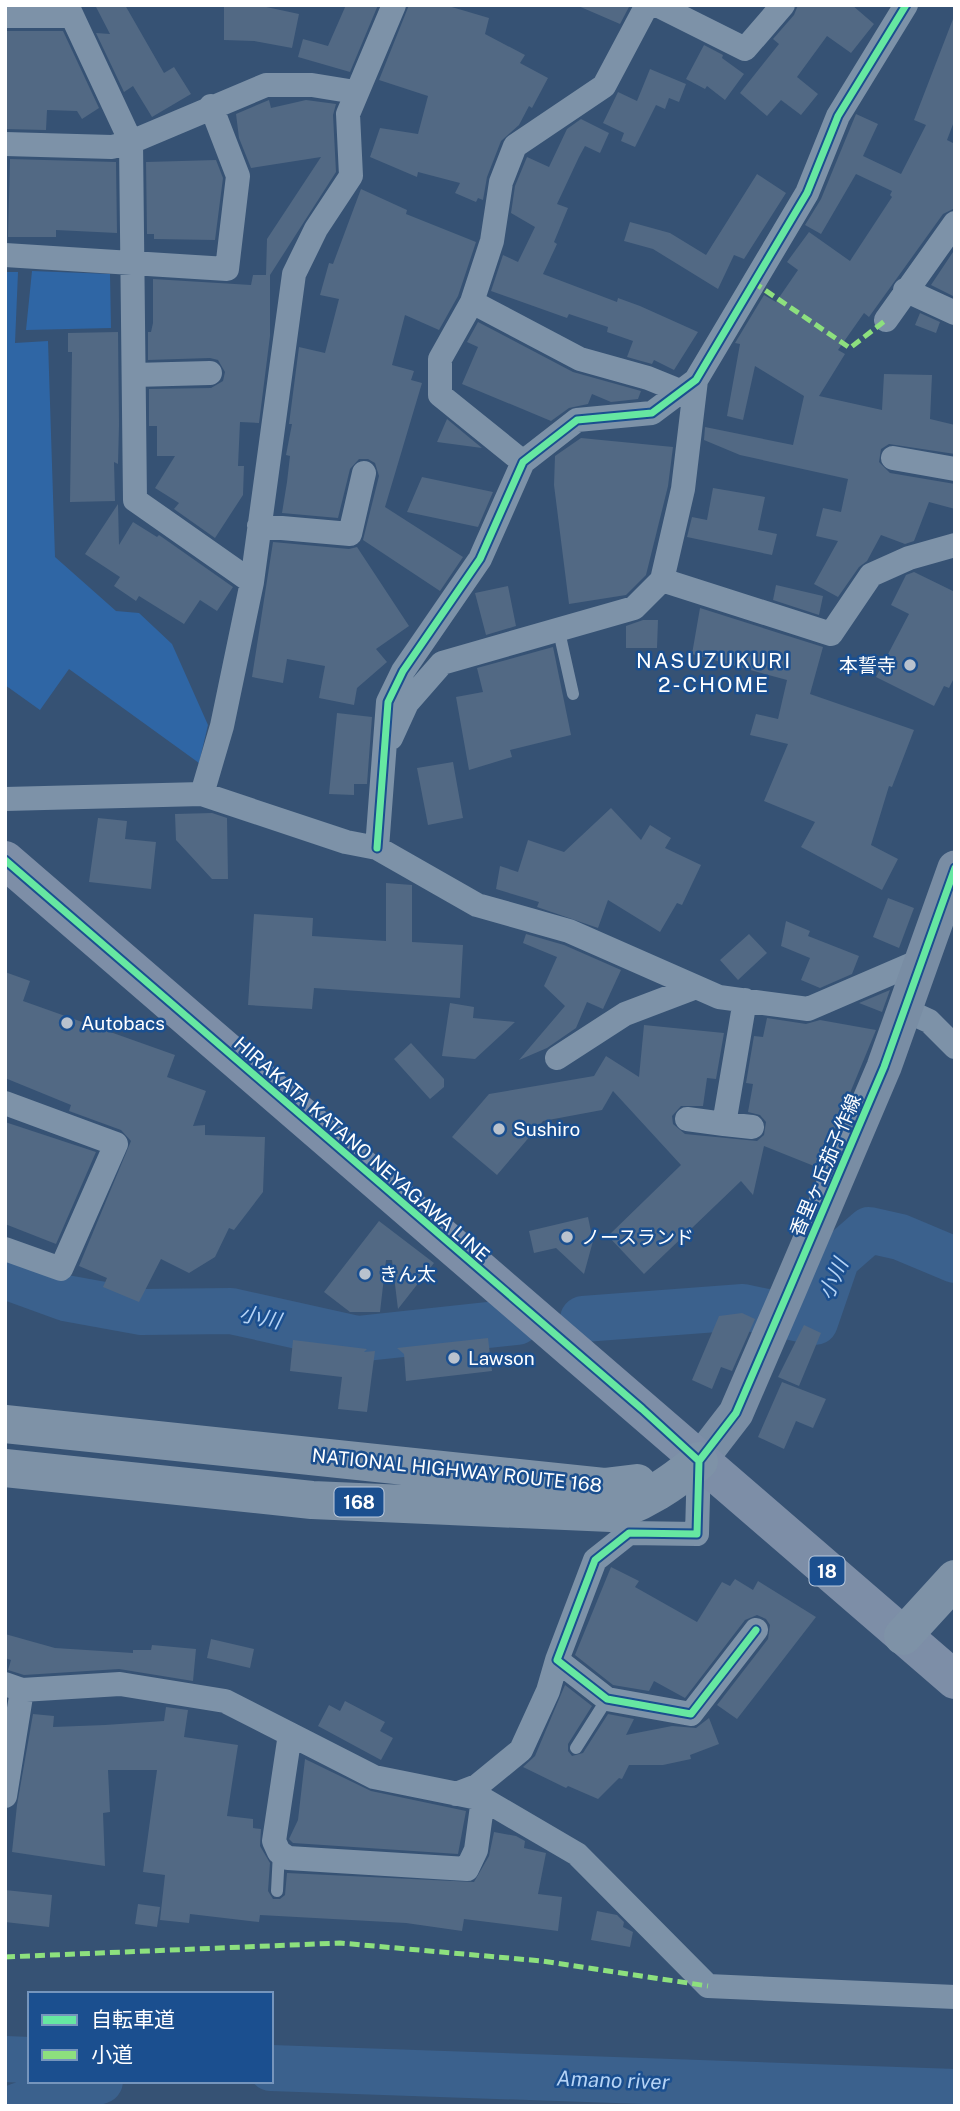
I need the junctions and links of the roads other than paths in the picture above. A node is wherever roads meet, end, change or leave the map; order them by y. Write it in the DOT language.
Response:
graph roads {
  1 [pos="394,5"];
  2 [pos="647,5"];
  3 [pos="657,5"];
  4 [pos="783,5"];
  5 [pos="906,5"];
  6 [pos="69,11"];
  7 [pos="5,16"];
  8 [pos="355,92"];
  9 [pos="211,106"];
  10 [pos="131,142"];
  11 [pos="5,144"];
  12 [pos="955,223"];
  13 [pos="5,254"];
  14 [pos="132,262"];
  15 [pos="905,290"];
  16 [pos="472,302"];
  17 [pos="955,313"];
  18 [pos="886,320"];
  19 [pos="210,373"];
  20 [pos="134,375"];
  21 [pos="688,385"];
  22 [pos="892,458"];
  23 [pos="523,461"];
  24 [pos="955,469"];
  25 [pos="364,473"];
  26 [pos="260,526"];
  27 [pos="955,545"];
  28 [pos="662,580"];
  29 [pos="251,582"];
  30 [pos="558,627"];
  31 [pos="573,694"];
  32 [pos="386,749"];
  33 [pos="202,794"];
  34 [pos="5,799"];
  35 [pos="377,848"];
  36 [pos="5,860"];
  37 [pos="955,868"];
  38 [pos="924,959"];
  39 [pos="696,987"];
  40 [pos="745,1000"];
  41 [pos="905,1010"];
  42 [pos="955,1047"];
  43 [pos="557,1058"];
  44 [pos="5,1103"];
  45 [pos="687,1119"];
  46 [pos="724,1124"];
  47 [pos="752,1127"];
  48 [pos="5,1248"];
  49 [pos="5,1424"];
  50 [pos="699,1461"];
  51 [pos="5,1468"];
  52 [pos="611,1513"];
  53 [pos="595,1560"];
  54 [pos="955,1579"];
  55 [pos="955,1598"];
  56 [pos="756,1630"];
  57 [pos="903,1636"];
  58 [pos="557,1660"];
  59 [pos="955,1680"];
  60 [pos="13,1687"];
  61 [pos="607,1699"];
  62 [pos="290,1734"];
  63 [pos="576,1748"];
  64 [pos="456,1794"];
  65 [pos="5,1796"];
  66 [pos="483,1799"];
  67 [pos="279,1852"];
  68 [pos="277,1891"];
  69 [pos="955,1997"];
  1 -- 8 [label="street"];
  2 -- 16 [label="street"];
  3 -- 4 [label="street"];
  5 -- 21 [label="street"];
  6 -- 7 [label="street"];
  6 -- 10 [label="street"];
  8 -- 9 [label="street"];
  8 -- 26 [label="street"];
  9 -- 10 [label="street"];
  9 -- 14 [label="street"];
  10 -- 11 [label="street"];
  10 -- 14 [label="street"];
  12 -- 15 [label="street"];
  13 -- 14 [label="street"];
  14 -- 20 [label="street"];
  15 -- 17 [label="street"];
  15 -- 18 [label="street"];
  16 -- 21 [label="street"];
  16 -- 23 [label="street"];
  19 -- 20 [label="street"];
  20 -- 29 [label="street"];
  21 -- 23 [label="street"];
  21 -- 28 [label="street"];
  22 -- 24 [label="street"];
  23 -- 32 [label="street"];
  25 -- 26 [label="street"];
  26 -- 29 [label="street"];
  27 -- 28 [label="street"];
  28 -- 30 [label="street"];
  29 -- 33 [label="street"];
  30 -- 31 [label="lane"];
  30 -- 32 [label="street"];
  32 -- 35 [label="street"];
  33 -- 34 [label="street"];
  33 -- 35 [label="street"];
  35 -- 39 [label="street"];
  36 -- 50 [label="main road, HIRAKATA KATANO NEYAGAWA LINE / 18"];
  37 -- 38 [label="street, 香里ヶ丘茄子作線"];
  38 -- 40 [label="street"];
  38 -- 41 [label="street, 香里ヶ丘茄子作線"];
  39 -- 40 [label="street"];
  39 -- 43 [label="street"];
  40 -- 46 [label="street"];
  41 -- 42 [label="street"];
  41 -- 50 [label="street, 香里ヶ丘茄子作線"];
  44 -- 48 [label="street"];
  45 -- 46 [label="street"];
  46 -- 47 [label="street"];
  49 -- 50 [label="highway, NATIONAL HIGHWAY ROUTE 168 / 168"];
  50 -- 52 [label="highway, NATIONAL HIGHWAY ROUTE 168 / 168"];
  50 -- 53 [label="street"];
  50 -- 57 [label="main road, HIRAKATA KATANO NEYAGAWA LINE / 18"];
  51 -- 52 [label="highway, NATIONAL HIGHWAY ROUTE 168 / 168"];
  52 -- 53 [label="street"];
  53 -- 58 [label="street"];
  54 -- 57 [label="highway"];
  55 -- 57 [label="highway"];
  56 -- 61 [label="street"];
  57 -- 59 [label="main road, HIRAKATA KATANO NEYAGAWA LINE / 18"];
  58 -- 61 [label="street"];
  58 -- 64 [label="street"];
  60 -- 62 [label="street"];
  60 -- 65 [label="street"];
  61 -- 63 [label="lane"];
  62 -- 64 [label="street"];
  62 -- 67 [label="street"];
  64 -- 66 [label="street"];
  66 -- 67 [label="street"];
  66 -- 69 [label="street"];
  67 -- 68 [label="lane"];
}
